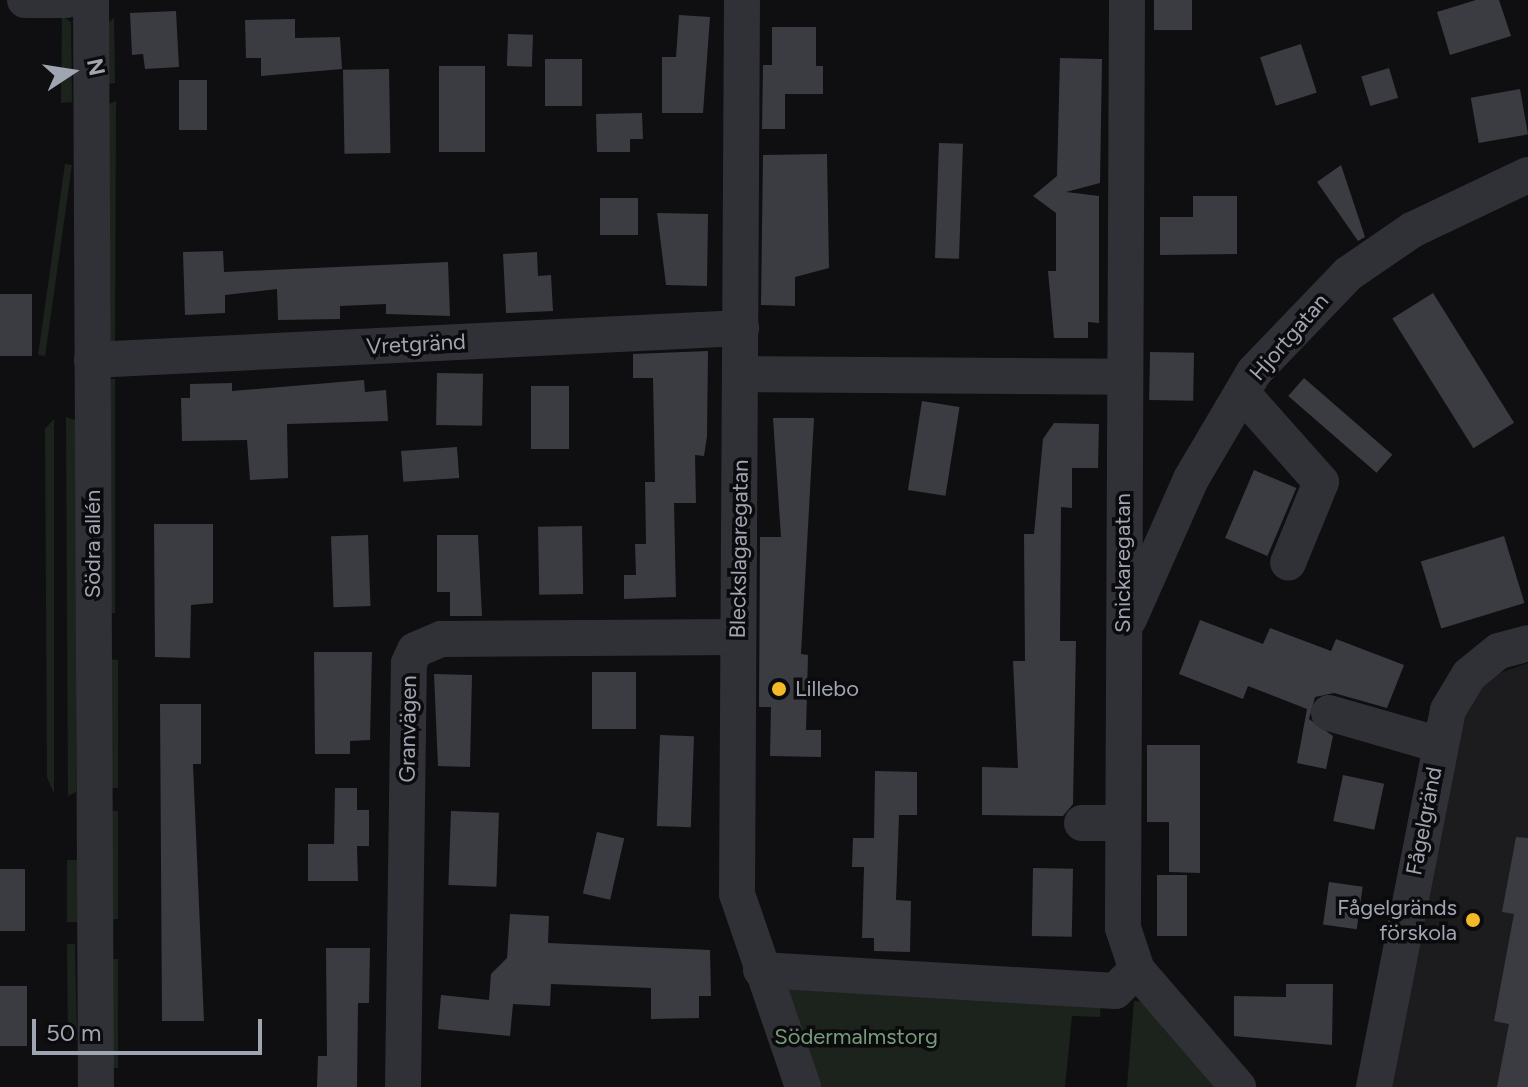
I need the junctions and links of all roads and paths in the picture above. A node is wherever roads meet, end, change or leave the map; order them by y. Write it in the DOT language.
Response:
graph roads {
  1 [pos="25,0"];
  2 [pos="66,0"];
  3 [pos="91,0"];
  4 [pos="742,0"];
  5 [pos="1127,0"];
  6 [pos="1528,175"];
  7 [pos="741,328"];
  8 [pos="92,360"];
  9 [pos="741,374"];
  10 [pos="1124,377"];
  11 [pos="1242,393"];
  12 [pos="1288,563"];
  13 [pos="1123,631"];
  14 [pos="738,637"];
  15 [pos="1528,643"];
  16 [pos="1329,713"];
  17 [pos="1440,745"];
  18 [pos="1082,823"];
  19 [pos="1123,823"];
  20 [pos="761,970"];
  21 [pos="1137,970"];
  22 [pos="96,1087"];
  23 [pos="403,1087"];
  24 [pos="803,1087"];
  25 [pos="1238,1087"];
  26 [pos="1374,1087"];
  1 -- 2 [label="street"];
  3 -- 8 [label="street, Södra allén"];
  4 -- 7 [label="street, Bleckslagaregatan"];
  5 -- 10 [label="street, Snickaregatan"];
  6 -- 11 [label="street, Hjortgatan"];
  7 -- 8 [label="street, Vretgränd"];
  7 -- 9 [label="street, Bleckslagaregatan"];
  8 -- 22 [label="street, Södra allén"];
  9 -- 10 [label="street"];
  9 -- 14 [label="street, Bleckslagaregatan"];
  10 -- 13 [label="street, Snickaregatan"];
  11 -- 12 [label="street"];
  11 -- 13 [label="street, Hjortgatan"];
  13 -- 19 [label="street, Snickaregatan"];
  14 -- 20 [label="street, Bleckslagaregatan"];
  14 -- 23 [label="street, Granvägen"];
  15 -- 17 [label="street, Fågelgränd"];
  16 -- 17 [label="street"];
  17 -- 26 [label="street, Fågelgränd"];
  18 -- 19 [label="street"];
  19 -- 21 [label="street, Snickaregatan"];
  20 -- 21 [label="street"];
  20 -- 24 [label="street, Bleckslagaregatan"];
  21 -- 25 [label="street, Snickaregatan"];
}
